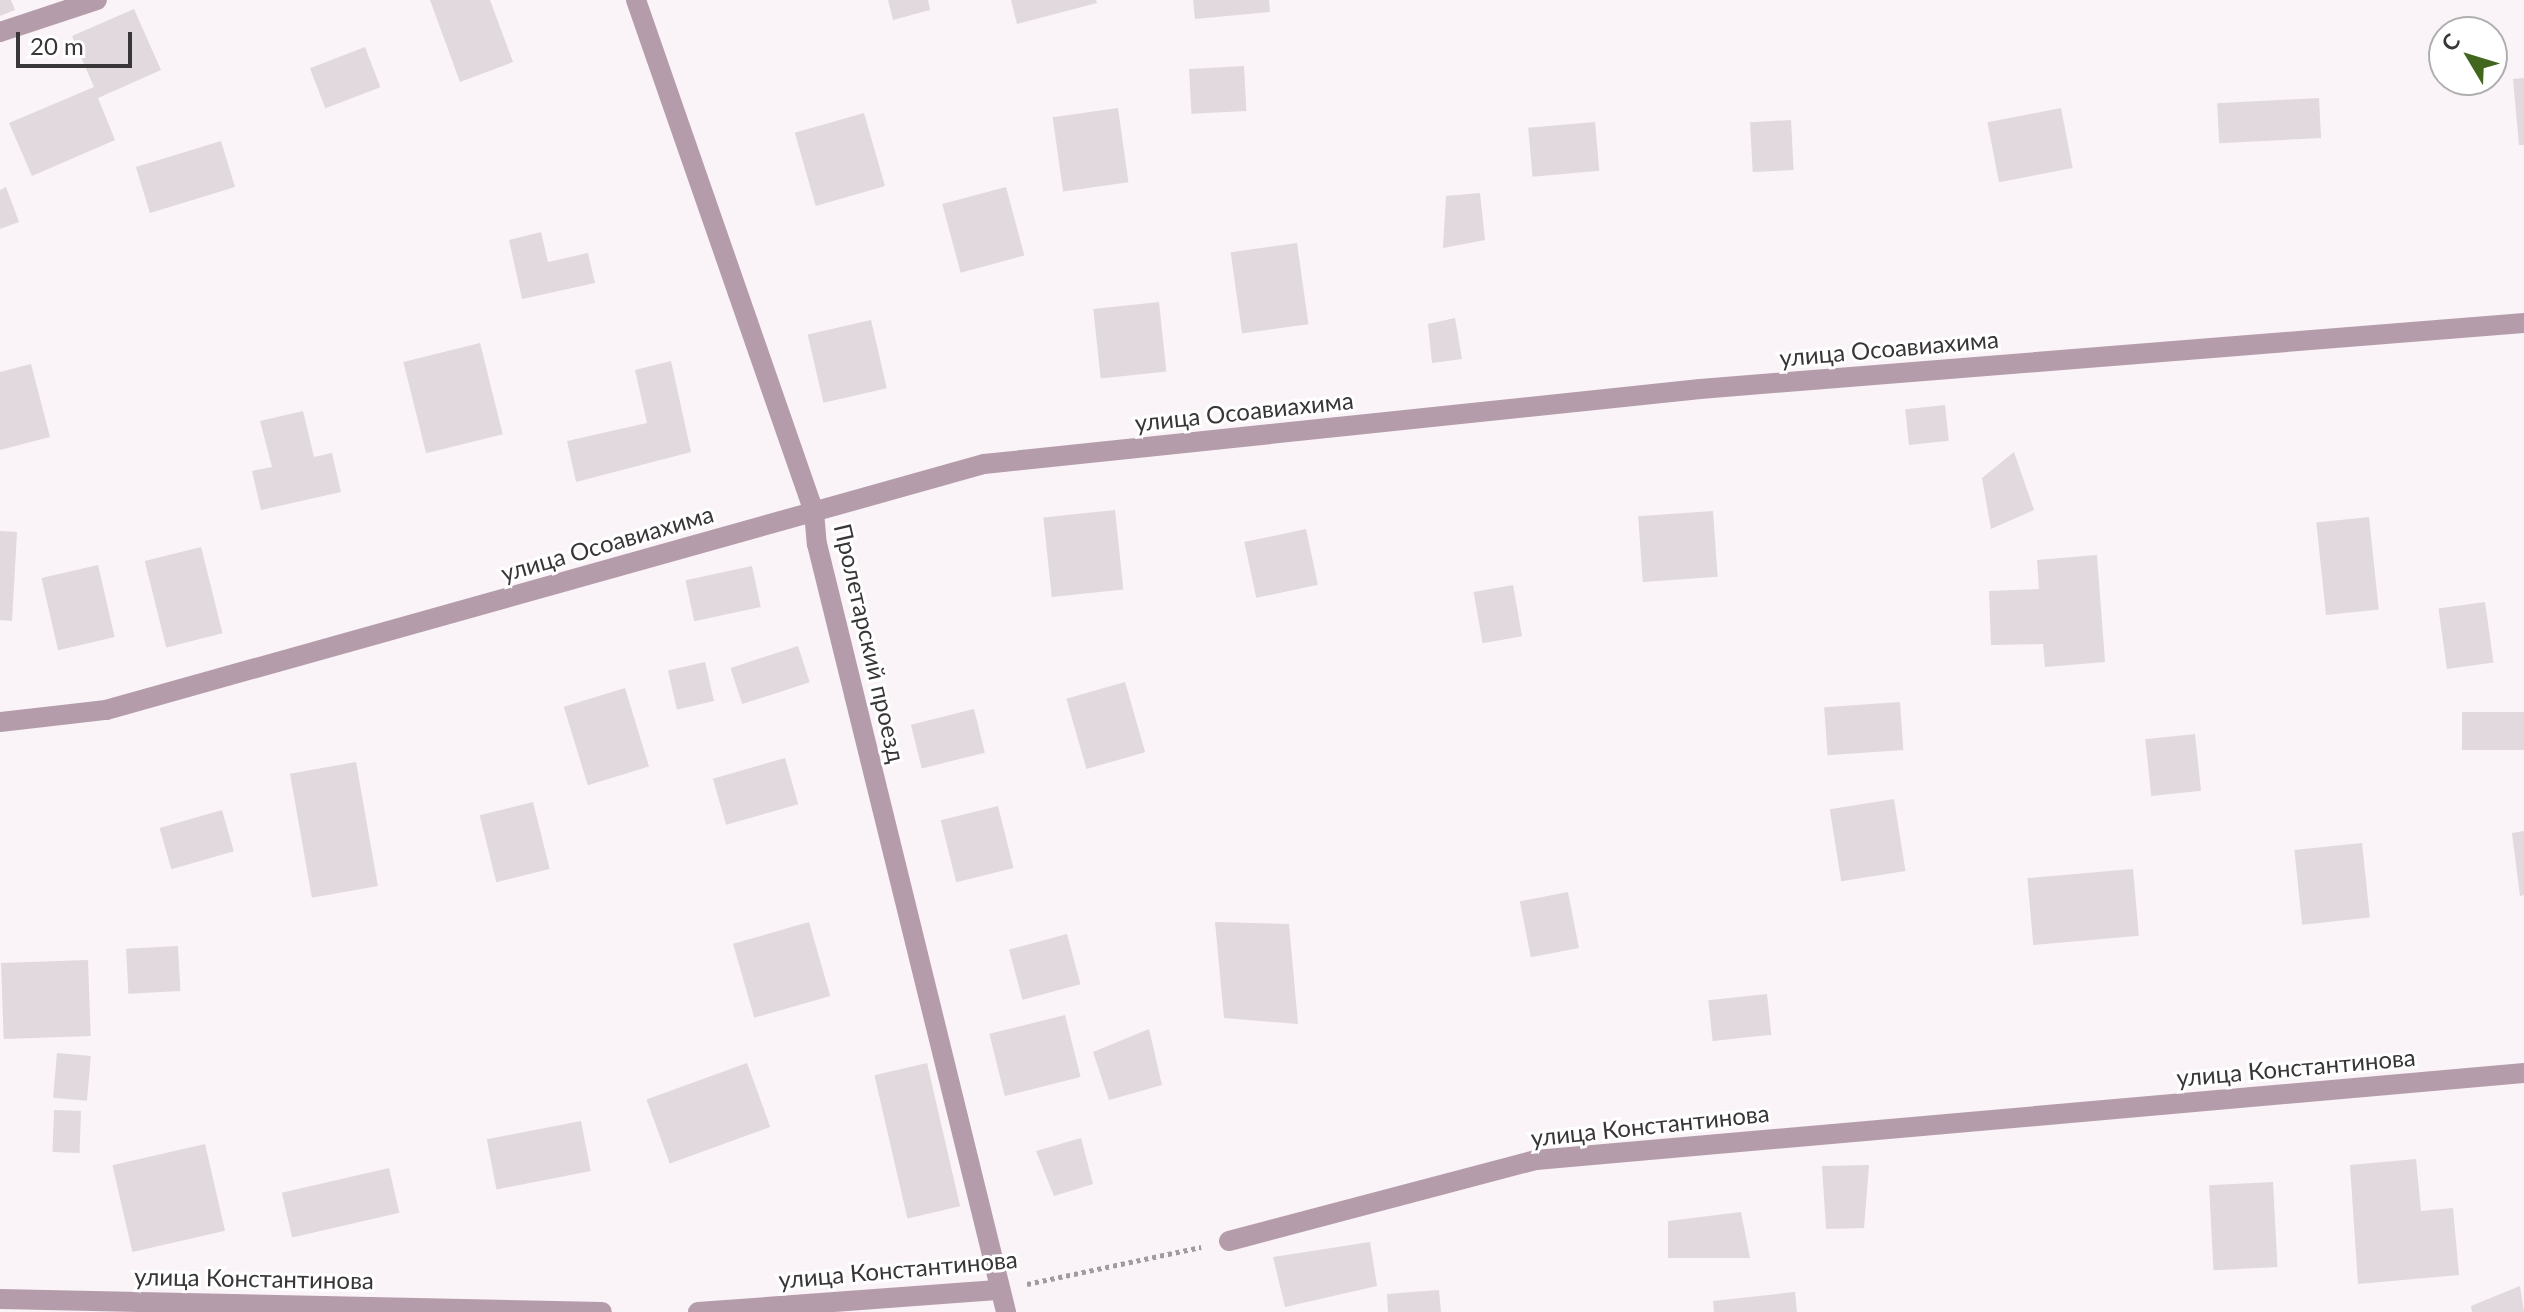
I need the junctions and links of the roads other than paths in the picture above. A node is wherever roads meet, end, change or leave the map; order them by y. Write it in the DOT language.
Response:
graph roads {
  1 [pos="97,0"];
  2 [pos="636,0"];
  3 [pos="0,32"];
  4 [pos="2524,323"];
  5 [pos="814,512"];
  6 [pos="0,722"];
  7 [pos="2524,1073"];
  8 [pos="1229,1241"];
  9 [pos="1000,1290"];
  10 [pos="0,1299"];
  11 [pos="602,1312"];
  12 [pos="698,1312"];
  13 [pos="1006,1312"];
  1 -- 3 [label="street"];
  2 -- 5 [label="street, Пролетарский проезд"];
  4 -- 5 [label="street, улица Осоавиахима"];
  5 -- 6 [label="street, улица Осоавиахима"];
  5 -- 9 [label="street, Пролетарский проезд"];
  7 -- 8 [label="street, улица Константинова"];
  9 -- 12 [label="street, улица Константинова"];
  9 -- 13 [label="street, Пролетарский проезд"];
  10 -- 11 [label="street, улица Константинова"];
}
